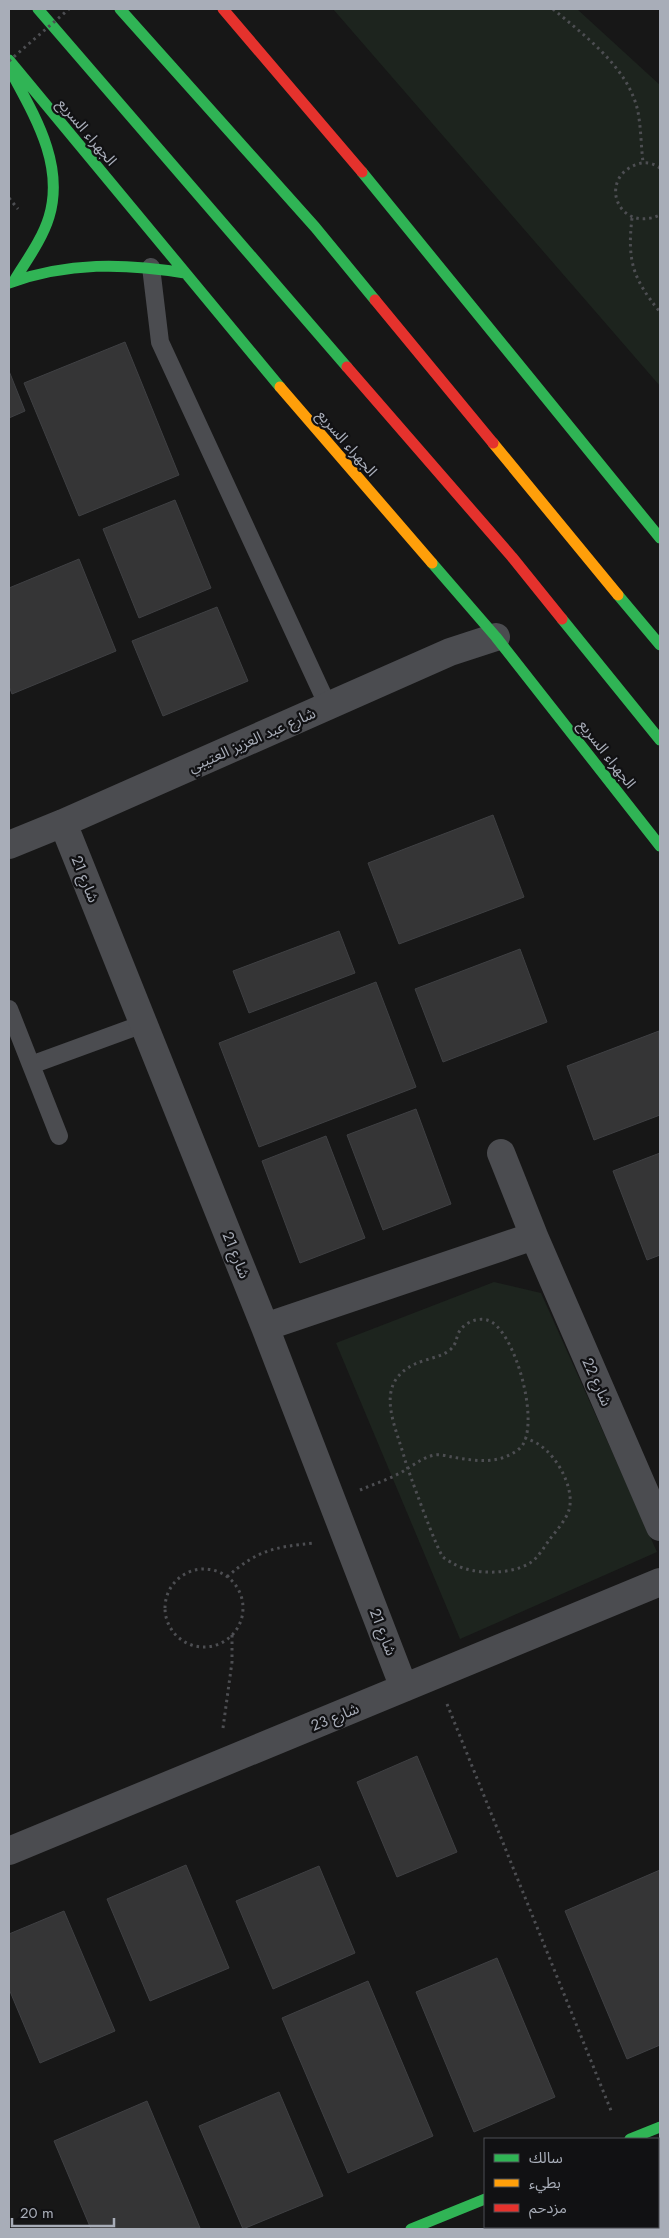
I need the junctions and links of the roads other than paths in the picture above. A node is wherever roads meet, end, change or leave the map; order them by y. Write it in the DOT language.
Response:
graph roads {
  1 [pos="38,9"];
  2 [pos="120,9"];
  3 [pos="223,9"];
  4 [pos="9,60"];
  5 [pos="9,68"];
  6 [pos="150,267"];
  7 [pos="184,273"];
  8 [pos="11,282"];
  9 [pos="660,538"];
  10 [pos="496,638"];
  11 [pos="660,645"];
  12 [pos="328,706"];
  13 [pos="660,740"];
  14 [pos="62,823"];
  15 [pos="9,845"];
  16 [pos="660,846"];
  17 [pos="9,1009"];
  18 [pos="143,1024"];
  19 [pos="31,1065"];
  20 [pos="59,1136"];
  21 [pos="501,1154"];
  22 [pos="534,1236"];
  23 [pos="265,1327"];
  24 [pos="660,1527"];
  25 [pos="660,1582"];
  26 [pos="404,1688"];
  27 [pos="9,1851"];
  28 [pos="660,2127"];
  29 [pos="632,2138"];
  30 [pos="484,2199"];
  31 [pos="411,2229"];
  1 -- 13 [label="main road"];
  2 -- 11 [label="main road"];
  3 -- 9 [label="main road"];
  4 -- 7 [label="main road, الجهراء السريع"];
  5 -- 8 [label="main road"];
  6 -- 7 [label="main road"];
  6 -- 8 [label="main road"];
  6 -- 12 [label="lane"];
  7 -- 10 [label="main road, الجهراء السريع"];
  10 -- 12 [label="street, شارع عبد العزيز العتيبي"];
  10 -- 16 [label="main road, الجهراء السريع"];
  12 -- 14 [label="street, شارع عبد العزيز العتيبي"];
  14 -- 15 [label="street, شارع عبد العزيز العتيبي"];
  14 -- 18 [label="street, شارع 21"];
  17 -- 19 [label="lane"];
  18 -- 19 [label="lane"];
  18 -- 23 [label="street, شارع 21"];
  19 -- 20 [label="lane"];
  21 -- 22 [label="street, شارع 22"];
  22 -- 23 [label="street"];
  22 -- 24 [label="street, شارع 22"];
  23 -- 26 [label="street, شارع 21"];
  25 -- 26 [label="street, شارع 23"];
  26 -- 27 [label="street, شارع 23"];
  28 -- 29 [label="main road"];
  30 -- 31 [label="main road"];
}
